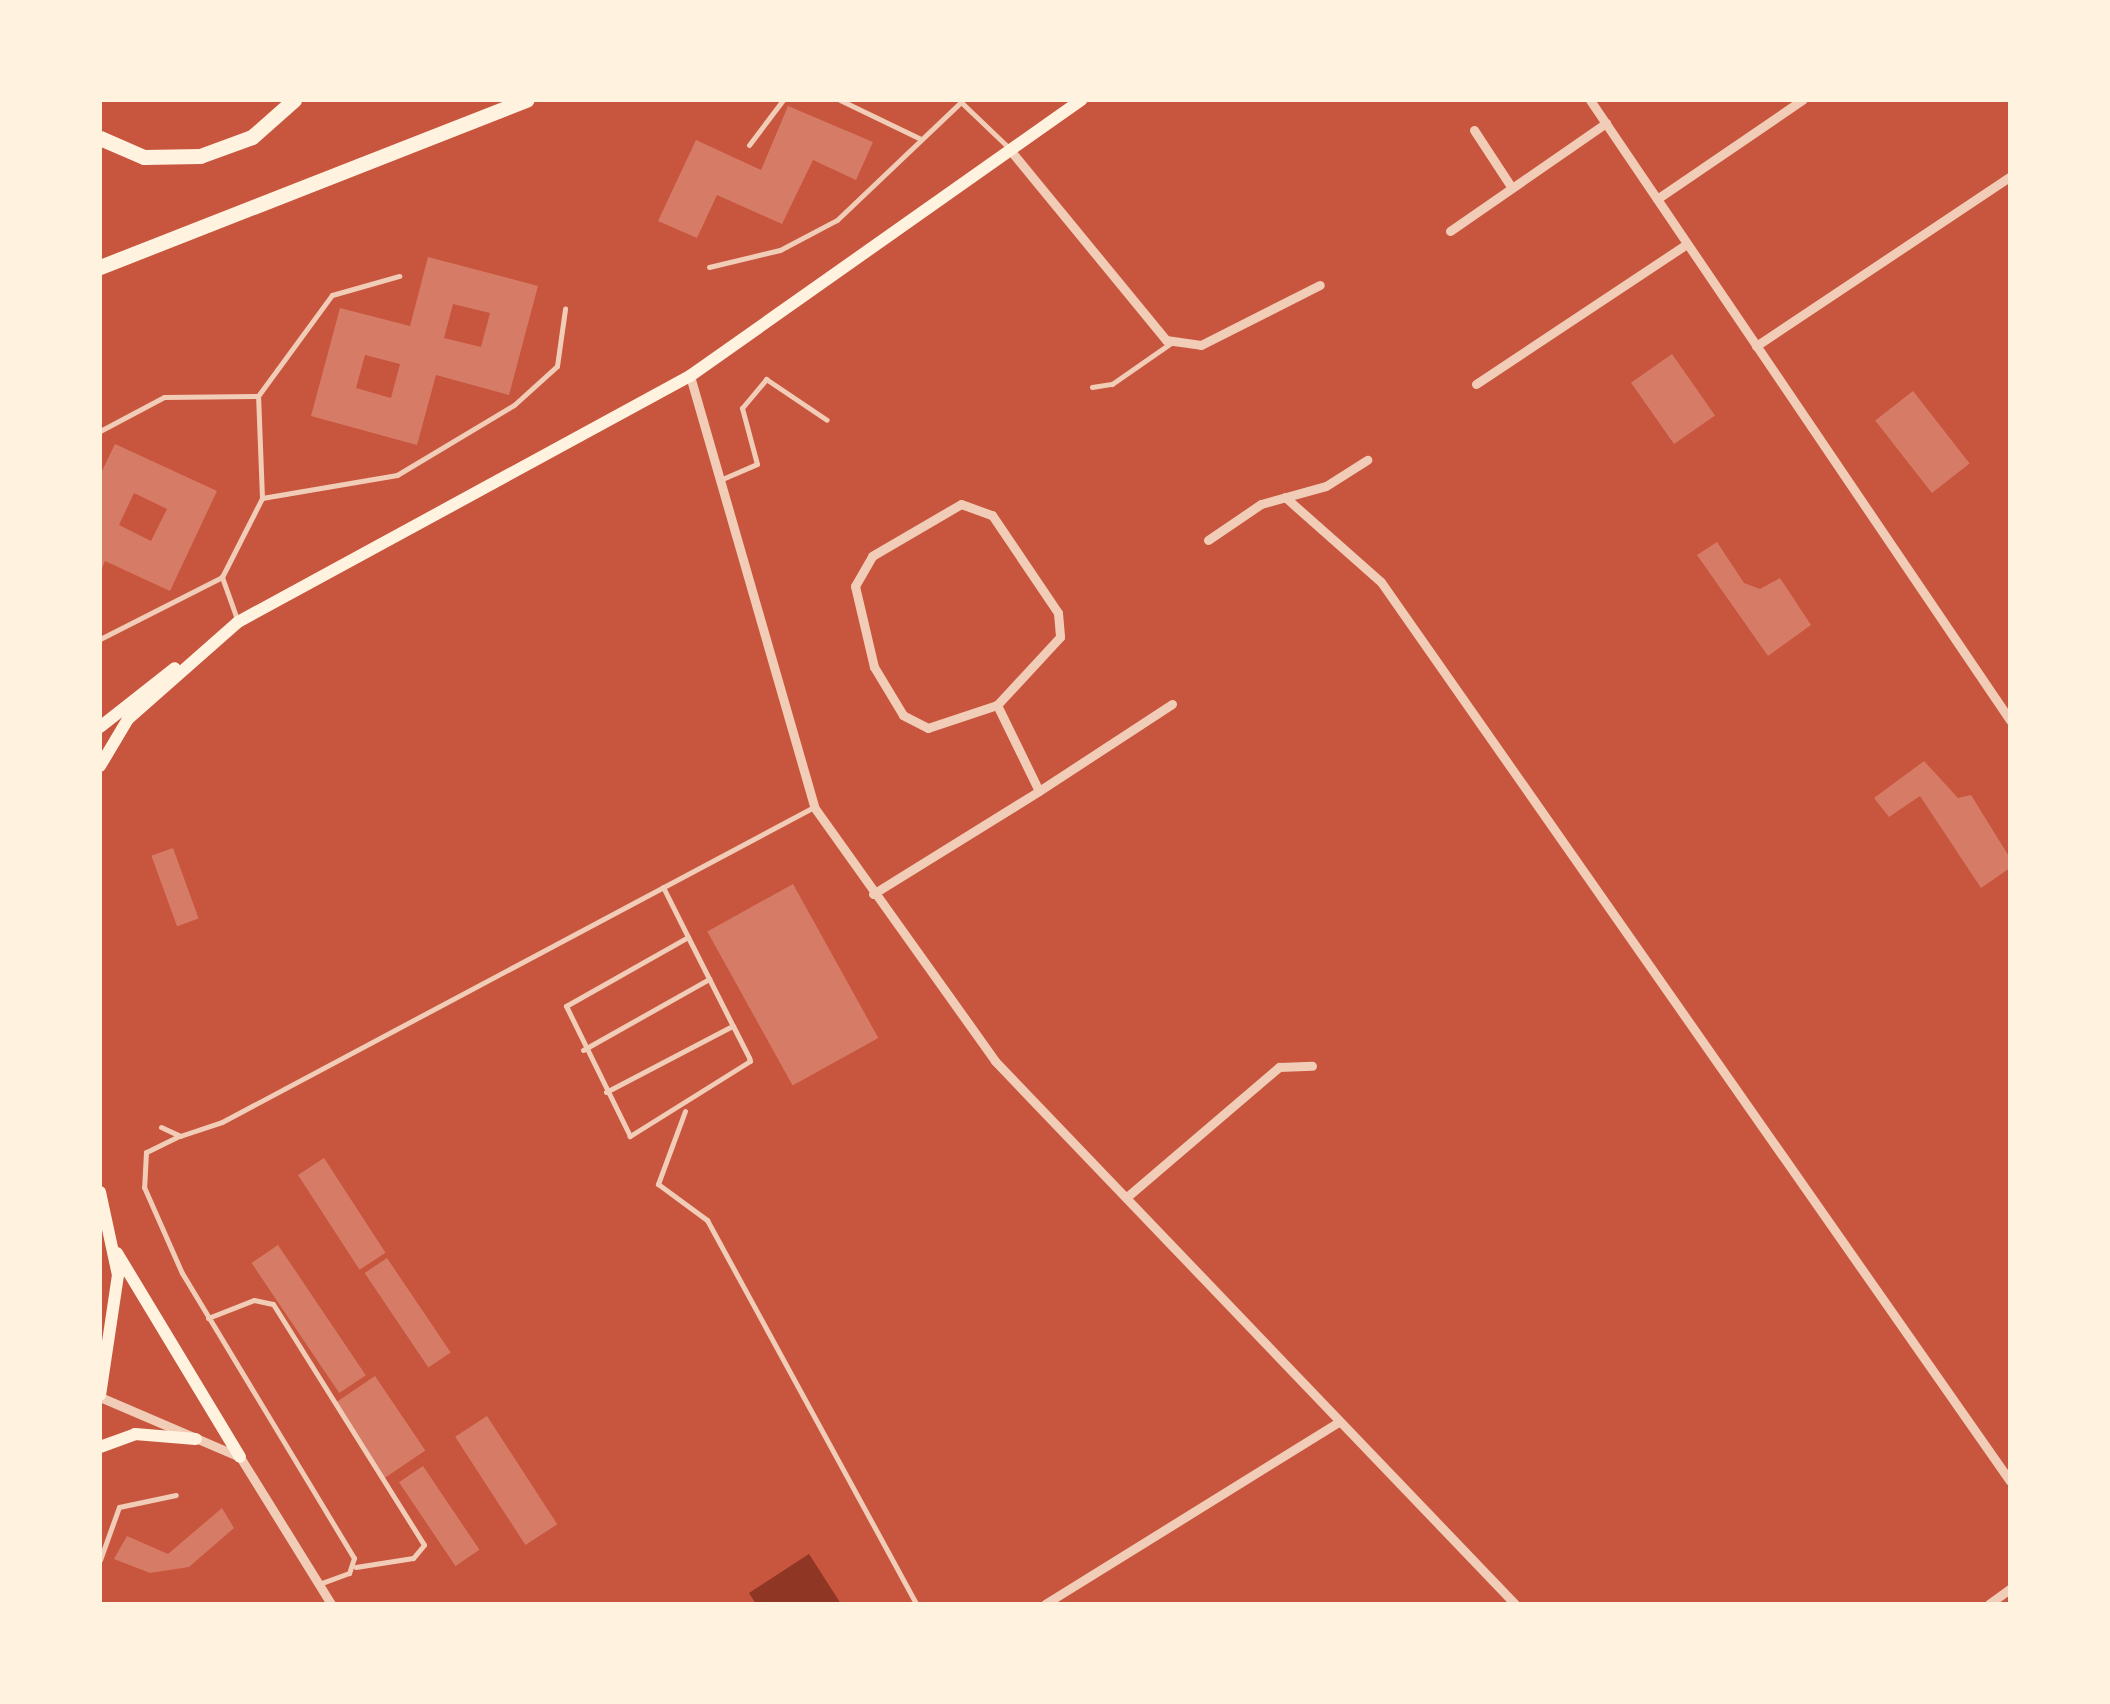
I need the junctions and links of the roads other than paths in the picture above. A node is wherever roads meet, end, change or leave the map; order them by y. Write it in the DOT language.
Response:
graph roads {
  1 [pos="294,100"];
  2 [pos="526,100"];
  3 [pos="783,100"];
  4 [pos="840,100"];
  5 [pos="1081,100"];
  6 [pos="1590,100"];
  7 [pos="1802,100"];
  8 [pos="961,101"];
  9 [pos="1606,123"];
  10 [pos="1474,130"];
  11 [pos="100,138"];
  12 [pos="919,138"];
  13 [pos="749,146"];
  14 [pos="1010,150"];
  15 [pos="2009,176"];
  16 [pos="1512,188"];
  17 [pos="1657,199"];
  18 [pos="1450,231"];
  19 [pos="1687,244"];
  20 [pos="100,267"];
  21 [pos="709,267"];
  22 [pos="399,276"];
  23 [pos="1320,285"];
  24 [pos="565,310"];
  25 [pos="1172,342"];
  26 [pos="1756,346"];
  27 [pos="690,376"];
  28 [pos="1476,384"];
  29 [pos="1092,387"];
  30 [pos="258,396"];
  31 [pos="827,420"];
  32 [pos="100,430"];
  33 [pos="1368,460"];
  34 [pos="720,480"];
  35 [pos="1285,497"];
  36 [pos="262,498"];
  37 [pos="1208,540"];
  38 [pos="222,577"];
  39 [pos="238,622"];
  40 [pos="100,639"];
  41 [pos="182,665"];
  42 [pos="1172,704"];
  43 [pos="997,705"];
  44 [pos="2010,720"];
  45 [pos="100,727"];
  46 [pos="100,766"];
  47 [pos="1040,791"];
  48 [pos="814,807"];
  49 [pos="663,888"];
  50 [pos="873,894"];
  51 [pos="688,937"];
  52 [pos="710,979"];
  53 [pos="733,1026"];
  54 [pos="584,1050"];
  55 [pos="1312,1066"];
  56 [pos="606,1092"];
  57 [pos="686,1108"];
  58 [pos="160,1126"];
  59 [pos="180,1136"];
  60 [pos="100,1192"];
  61 [pos="1128,1196"];
  62 [pos="117,1253"];
  63 [pos="208,1318"];
  64 [pos="100,1396"];
  65 [pos="1338,1422"];
  66 [pos="196,1439"];
  67 [pos="100,1446"];
  68 [pos="240,1458"];
  69 [pos="2010,1481"];
  70 [pos="176,1495"];
  71 [pos="100,1560"];
  72 [pos="356,1567"];
  73 [pos="318,1584"];
  74 [pos="2010,1589"];
  75 [pos="331,1604"];
  76 [pos="916,1604"];
  77 [pos="1045,1604"];
  78 [pos="1514,1604"];
  79 [pos="1989,1604"];
  1 -- 11 [label="highway"];
  2 -- 20 [label="highway"];
  3 -- 13 [label="lane"];
  4 -- 12 [label="lane"];
  5 -- 14 [label="main road"];
  6 -- 9 [label="street"];
  7 -- 17 [label="street"];
  8 -- 12 [label="lane"];
  8 -- 14 [label="lane"];
  9 -- 16 [label="street"];
  9 -- 17 [label="street"];
  10 -- 16 [label="street"];
  12 -- 21 [label="lane"];
  14 -- 25 [label="street"];
  14 -- 27 [label="main road"];
  15 -- 26 [label="street"];
  16 -- 18 [label="street"];
  17 -- 19 [label="street"];
  19 -- 26 [label="street"];
  19 -- 28 [label="street"];
  22 -- 30 [label="lane"];
  23 -- 25 [label="street"];
  24 -- 36 [label="lane"];
  25 -- 29 [label="lane"];
  26 -- 44 [label="street"];
  27 -- 34 [label="street"];
  27 -- 39 [label="main road"];
  30 -- 32 [label="lane"];
  30 -- 36 [label="lane"];
  31 -- 34 [label="lane"];
  33 -- 35 [label="street"];
  34 -- 48 [label="street"];
  35 -- 37 [label="street"];
  35 -- 69 [label="street"];
  36 -- 38 [label="lane"];
  38 -- 39 [label="lane"];
  38 -- 40 [label="lane"];
  39 -- 41 [label="main road"];
  41 -- 45 [label="main road"];
  41 -- 46 [label="main road"];
  42 -- 47 [label="street"];
  43 -- 43 [label="street"];
  43 -- 47 [label="street"];
  47 -- 50 [label="street"];
  48 -- 49 [label="lane"];
  48 -- 50 [label="street"];
  49 -- 51 [label="lane"];
  49 -- 59 [label="lane"];
  50 -- 61 [label="street"];
  51 -- 52 [label="lane"];
  51 -- 54 [label="lane"];
  52 -- 53 [label="lane"];
  52 -- 54 [label="lane"];
  53 -- 56 [label="lane"];
  53 -- 57 [label="lane"];
  54 -- 56 [label="lane"];
  55 -- 61 [label="street"];
  56 -- 57 [label="lane"];
  57 -- 76 [label="lane"];
  58 -- 59 [label="lane"];
  59 -- 63 [label="lane"];
  60 -- 62 [label="main road"];
  61 -- 65 [label="street"];
  62 -- 64 [label="main road"];
  62 -- 68 [label="main road"];
  63 -- 72 [label="lane"];
  63 -- 72 [label="lane"];
  64 -- 66 [label="street"];
  65 -- 77 [label="street"];
  65 -- 78 [label="street"];
  66 -- 67 [label="main road"];
  66 -- 68 [label="street"];
  68 -- 73 [label="street"];
  70 -- 71 [label="lane"];
  72 -- 73 [label="lane"];
  73 -- 75 [label="street"];
  74 -- 79 [label="street"];
}
